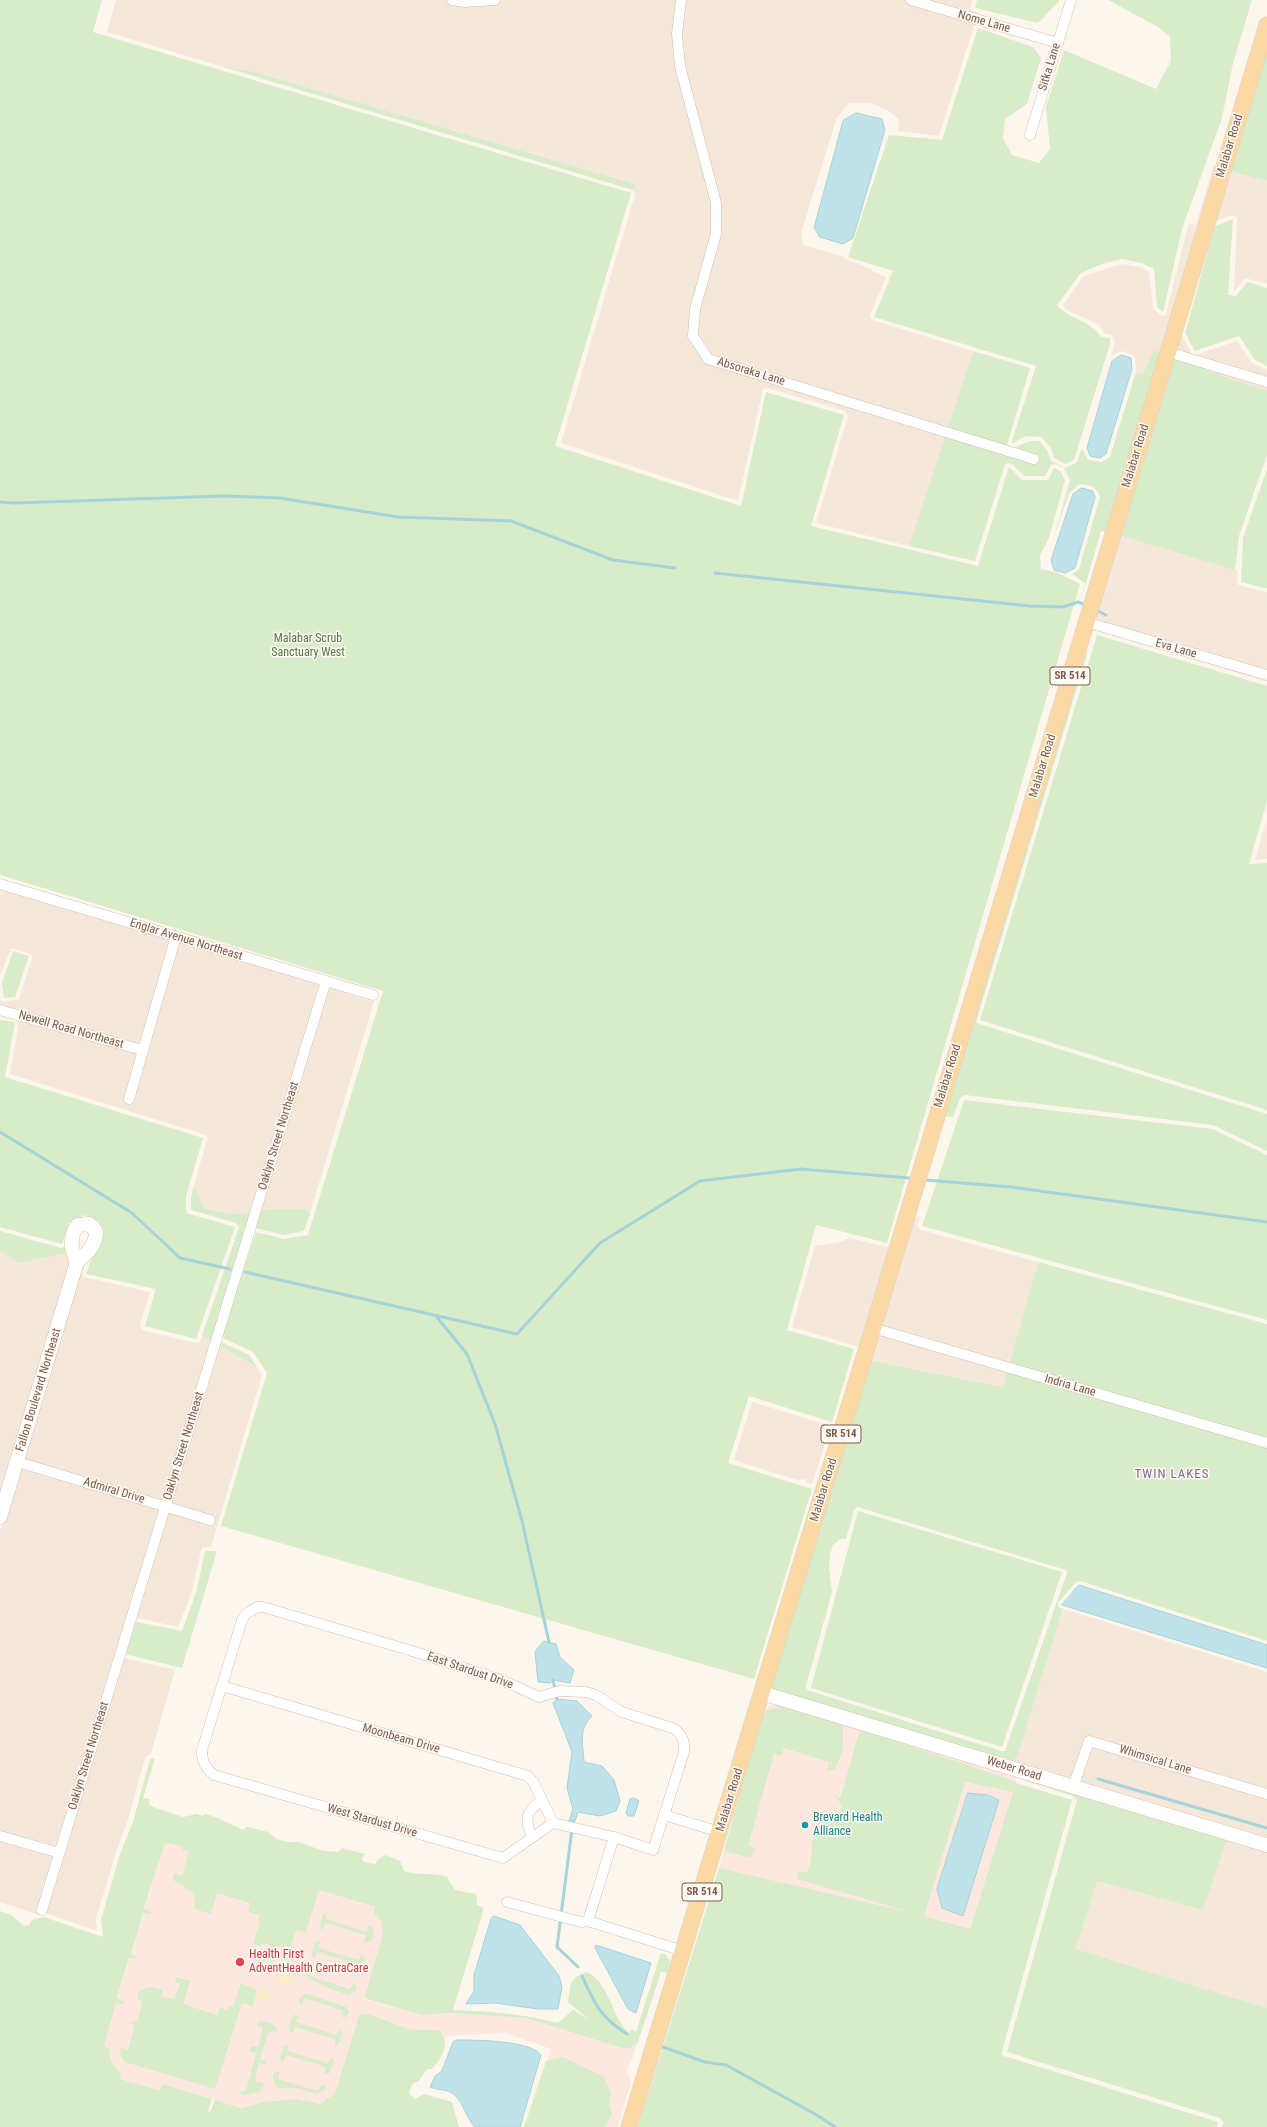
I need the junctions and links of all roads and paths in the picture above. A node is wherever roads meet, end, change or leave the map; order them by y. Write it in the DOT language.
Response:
graph roads {
  1 [pos="452,0"];
  2 [pos="495,0"];
  3 [pos="681,0"];
  4 [pos="910,0"];
  5 [pos="1071,0"];
  6 [pos="1267,25"];
  7 [pos="1058,43"];
  8 [pos="1030,135"];
  9 [pos="1168,352"];
  10 [pos="1267,382"];
  11 [pos="1034,459"];
  12 [pos="1086,622"];
  13 [pos="1267,675"];
  14 [pos="0,884"];
  15 [pos="176,936"];
  16 [pos="326,981"];
  17 [pos="373,995"];
  18 [pos="0,1010"];
  19 [pos="142,1050"];
  20 [pos="129,1099"];
  21 [pos="77,1262"];
  22 [pos="873,1328"];
  23 [pos="1267,1443"];
  24 [pos="18,1462"];
  25 [pos="165,1506"];
  26 [pos="0,1517"];
  27 [pos="210,1520"];
  28 [pos="222,1686"];
  29 [pos="762,1692"];
  30 [pos="1073,1787"];
  31 [pos="1267,1794"];
  32 [pos="542,1800"];
  33 [pos="664,1815"];
  34 [pos="553,1823"];
  35 [pos="720,1832"];
  36 [pos="0,1836"];
  37 [pos="531,1836"];
  38 [pos="614,1837"];
  39 [pos="1267,1845"];
  40 [pos="60,1852"];
  41 [pos="507,1902"];
  42 [pos="42,1910"];
  43 [pos="588,1922"];
  44 [pos="683,1951"];
  45 [pos="629,2127"];
  1 -- 2 [label="street"];
  3 -- 11 [label="street, Absoraka Lane"];
  4 -- 7 [label="street, Nome Lane"];
  5 -- 7 [label="street, Sitka Lane"];
  6 -- 9 [label="main road, Malabar Road / SR 514"];
  7 -- 8 [label="street, Sitka Lane"];
  9 -- 10 [label="street"];
  9 -- 12 [label="main road, Malabar Road / SR 514"];
  12 -- 13 [label="street, Eva Lane"];
  12 -- 22 [label="main road, Malabar Road / SR 514"];
  14 -- 15 [label="street, Englar Avenue Northeast"];
  15 -- 16 [label="street, Englar Avenue Northeast"];
  15 -- 19 [label="street"];
  16 -- 17 [label="street, Englar Avenue Northeast"];
  16 -- 25 [label="street, Oaklyn Street Northeast"];
  18 -- 19 [label="street, Newell Road Northeast"];
  19 -- 20 [label="street"];
  21 -- 24 [label="street, Fallon Boulevard Northeast"];
  22 -- 23 [label="street, Indria Lane"];
  22 -- 29 [label="main road, Malabar Road / SR 514"];
  24 -- 25 [label="street, Admiral Drive"];
  24 -- 26 [label="street, Fallon Boulevard Northeast"];
  25 -- 27 [label="street, Admiral Drive"];
  25 -- 40 [label="street, Oaklyn Street Northeast"];
  28 -- 32 [label="street, Moonbeam Drive"];
  28 -- 33 [label="street, East Stardust Drive"];
  28 -- 37 [label="street, West Stardust Drive"];
  29 -- 30 [label="street, Weber Road"];
  29 -- 35 [label="main road, Malabar Road / SR 514"];
  30 -- 31 [label="street, Whimsical Lane"];
  30 -- 39 [label="street, Weber Road"];
  32 -- 34 [label="street, Moonbeam Drive"];
  32 -- 37 [label="street"];
  33 -- 35 [label="street"];
  33 -- 38 [label="street"];
  34 -- 37 [label="street, West Stardust Drive"];
  34 -- 38 [label="street"];
  35 -- 44 [label="main road, Malabar Road / SR 514"];
  36 -- 40 [label="street"];
  38 -- 43 [label="street"];
  40 -- 42 [label="street, Oaklyn Street Northeast"];
  41 -- 43 [label="street"];
  43 -- 44 [label="street"];
  44 -- 45 [label="main road, Malabar Road / SR 514"];
}
